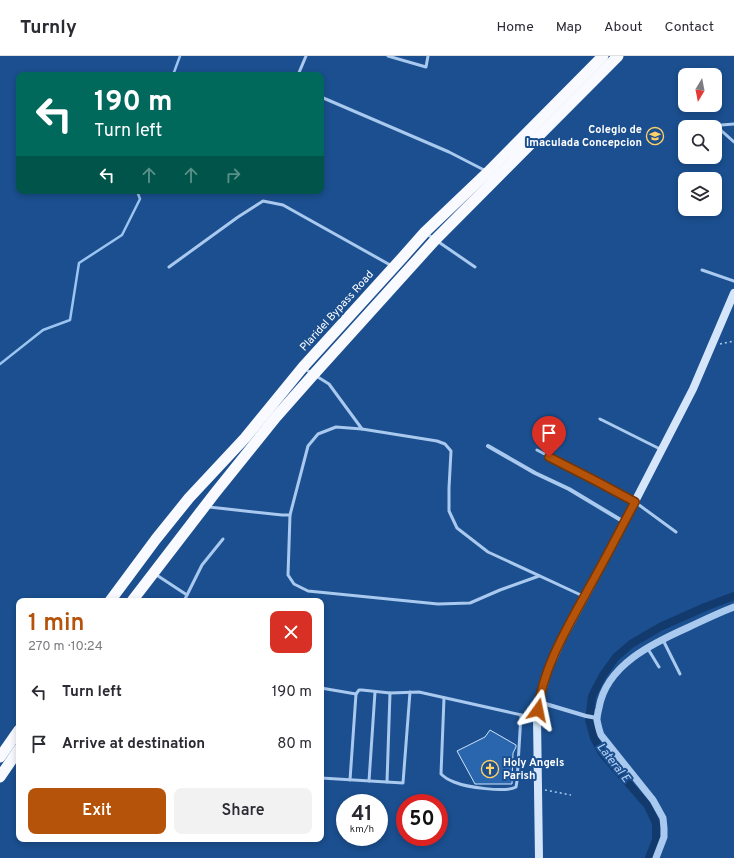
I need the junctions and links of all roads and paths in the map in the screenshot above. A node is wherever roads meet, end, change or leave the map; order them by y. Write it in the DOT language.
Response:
graph roads {
  1 [pos="306,56"];
  2 [pos="388,56"];
  3 [pos="428,56"];
  4 [pos="603,56"];
  5 [pos="618,56"];
  6 [pos="299,72"];
  7 [pos="324,98"];
  8 [pos="734,124"];
  9 [pos="722,125"];
  10 [pos="722,132"];
  11 [pos="734,142"];
  12 [pos="488,172"];
  13 [pos="425,232"];
  14 [pos="436,239"];
  15 [pos="475,266"];
  16 [pos="169,267"];
  17 [pos="394,267"];
  18 [pos="702,270"];
  19 [pos="734,281"];
  20 [pos="734,293"];
  21 [pos="734,341"];
  22 [pos="711,347"];
  23 [pos="303,367"];
  24 [pos="314,374"];
  25 [pos="600,419"];
  26 [pos="362,429"];
  27 [pos="488,446"];
  28 [pos="536,450"];
  29 [pos="662,450"];
  30 [pos="635,502"];
  31 [pos="205,506"];
  32 [pos="290,515"];
  33 [pos="624,522"];
  34 [pos="676,532"];
  35 [pos="222,539"];
  36 [pos="138,563"];
  37 [pos="154,573"];
  38 [pos="539,576"];
  39 [pos="187,595"];
  40 [pos="584,597"];
  41 [pos="112,598"];
  42 [pos="134,598"];
  43 [pos="186,598"];
  44 [pos="734,607"];
  45 [pos="662,638"];
  46 [pos="647,648"];
  47 [pos="660,667"];
  48 [pos="680,674"];
  49 [pos="324,689"];
  50 [pos="375,692"];
  51 [pos="410,692"];
  52 [pos="390,693"];
  53 [pos="356,694"];
  54 [pos="444,698"];
  55 [pos="539,702"];
  56 [pos="521,714"];
  57 [pos="537,718"];
  58 [pos="595,718"];
  59 [pos="16,734"];
  60 [pos="16,753"];
  61 [pos="0,757"];
  62 [pos="0,777"];
  63 [pos="324,778"];
  64 [pos="350,780"];
  65 [pos="369,781"];
  66 [pos="387,782"];
  67 [pos="537,789"];
  68 [pos="571,795"];
  69 [pos="539,858"];
  70 [pos="656,858"];
  1 -- 6 [label="lane"];
  2 -- 3 [label="lane"];
  4 -- 12 [label="highway, Plaridel Bypass Road"];
  5 -- 14 [label="highway"];
  7 -- 12 [label="lane"];
  8 -- 9 [label="lane"];
  10 -- 11 [label="lane"];
  12 -- 13 [label="highway, Plaridel Bypass Road"];
  13 -- 14 [label="lane"];
  13 -- 17 [label="highway, Plaridel Bypass Road"];
  14 -- 15 [label="lane"];
  14 -- 24 [label="highway"];
  16 -- 17 [label="lane"];
  17 -- 23 [label="highway, Plaridel Bypass Road"];
  18 -- 19 [label="lane"];
  20 -- 22 [label="main road"];
  21 -- 22 [label="path"];
  22 -- 29 [label="main road"];
  23 -- 24 [label="lane"];
  23 -- 36 [label="highway, Plaridel Bypass Road"];
  24 -- 26 [label="lane"];
  24 -- 31 [label="highway"];
  25 -- 29 [label="lane"];
  26 -- 32 [label="lane"];
  26 -- 38 [label="lane"];
  27 -- 33 [label="street"];
  28 -- 30 [label="lane"];
  29 -- 30 [label="main road"];
  30 -- 33 [label="main road"];
  30 -- 34 [label="lane"];
  31 -- 32 [label="lane"];
  31 -- 37 [label="highway"];
  32 -- 38 [label="lane"];
  33 -- 40 [label="main road"];
  35 -- 39 [label="lane"];
  36 -- 37 [label="highway"];
  36 -- 41 [label="highway, Plaridel Bypass Road"];
  37 -- 39 [label="lane"];
  37 -- 42 [label="highway"];
  38 -- 40 [label="lane"];
  39 -- 43 [label="lane"];
  40 -- 55 [label="main road"];
  44 -- 45 [label="street"];
  45 -- 46 [label="street"];
  45 -- 48 [label="lane"];
  46 -- 47 [label="lane"];
  46 -- 58 [label="street"];
  49 -- 53 [label="lane"];
  50 -- 52 [label="lane"];
  50 -- 53 [label="lane"];
  50 -- 65 [label="lane"];
  51 -- 52 [label="lane"];
  51 -- 54 [label="lane"];
  51 -- 66 [label="lane"];
  52 -- 66 [label="lane"];
  53 -- 64 [label="lane"];
  54 -- 56 [label="lane"];
  54 -- 56 [label="lane"];
  55 -- 57 [label="main road"];
  55 -- 58 [label="street"];
  56 -- 57 [label="lane"];
  57 -- 67 [label="main road"];
  58 -- 70 [label="street"];
  59 -- 61 [label="highway"];
  60 -- 62 [label="highway"];
  63 -- 64 [label="lane"];
  64 -- 65 [label="lane"];
  65 -- 66 [label="lane"];
  67 -- 68 [label="path"];
  67 -- 69 [label="main road"];
}
